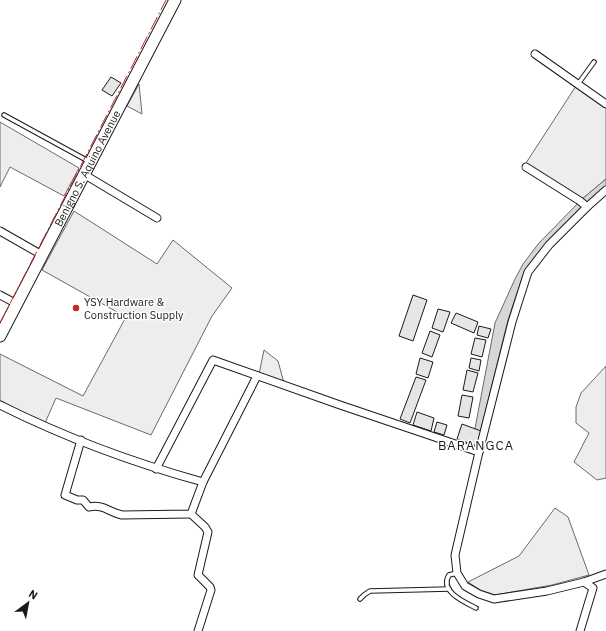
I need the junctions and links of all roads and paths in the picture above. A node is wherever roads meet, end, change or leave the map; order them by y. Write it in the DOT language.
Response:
graph roads {
  1 [pos="175,0"];
  2 [pos="535,54"];
  3 [pos="594,62"];
  4 [pos="578,84"];
  5 [pos="606,104"];
  6 [pos="4,115"];
  7 [pos="90,162"];
  8 [pos="526,167"];
  9 [pos="85,175"];
  10 [pos="606,190"];
  11 [pos="587,207"];
  12 [pos="156,218"];
  13 [pos="0,232"];
  14 [pos="42,255"];
  15 [pos="0,295"];
  16 [pos="17,304"];
  17 [pos="0,336"];
  18 [pos="257,376"];
  19 [pos="0,405"];
  20 [pos="81,440"];
  21 [pos="479,452"];
  22 [pos="156,469"];
  23 [pos="204,482"];
  24 [pos="190,514"];
  25 [pos="457,573"];
  26 [pos="606,574"];
  27 [pos="584,582"];
  28 [pos="449,589"];
  29 [pos="360,599"];
  30 [pos="476,608"];
  31 [pos="198,631"];
  32 [pos="580,631"];
  1 -- 7 [label="main road, Benigno S. Aquino Avenue"];
  2 -- 4 [label="street"];
  3 -- 4 [label="lane"];
  4 -- 5 [label="street"];
  6 -- 7 [label="lane"];
  7 -- 9 [label="main road, Benigno S. Aquino Avenue"];
  8 -- 11 [label="street"];
  9 -- 12 [label="street"];
  9 -- 14 [label="main road, Benigno S. Aquino Avenue"];
  10 -- 11 [label="street"];
  11 -- 21 [label="street"];
  13 -- 14 [label="street"];
  14 -- 16 [label="main road, Benigno S. Aquino Avenue"];
  15 -- 16 [label="street"];
  16 -- 17 [label="main road, Benigno S. Aquino Avenue"];
  18 -- 21 [label="street"];
  18 -- 22 [label="street"];
  18 -- 23 [label="street"];
  19 -- 20 [label="street"];
  20 -- 22 [label="street"];
  20 -- 24 [label="street"];
  21 -- 25 [label="street"];
  22 -- 23 [label="street"];
  23 -- 24 [label="street"];
  24 -- 31 [label="street"];
  25 -- 27 [label="street"];
  25 -- 28 [label="lane"];
  26 -- 27 [label="street"];
  27 -- 32 [label="street"];
  28 -- 29 [label="lane"];
  28 -- 30 [label="lane"];
}
